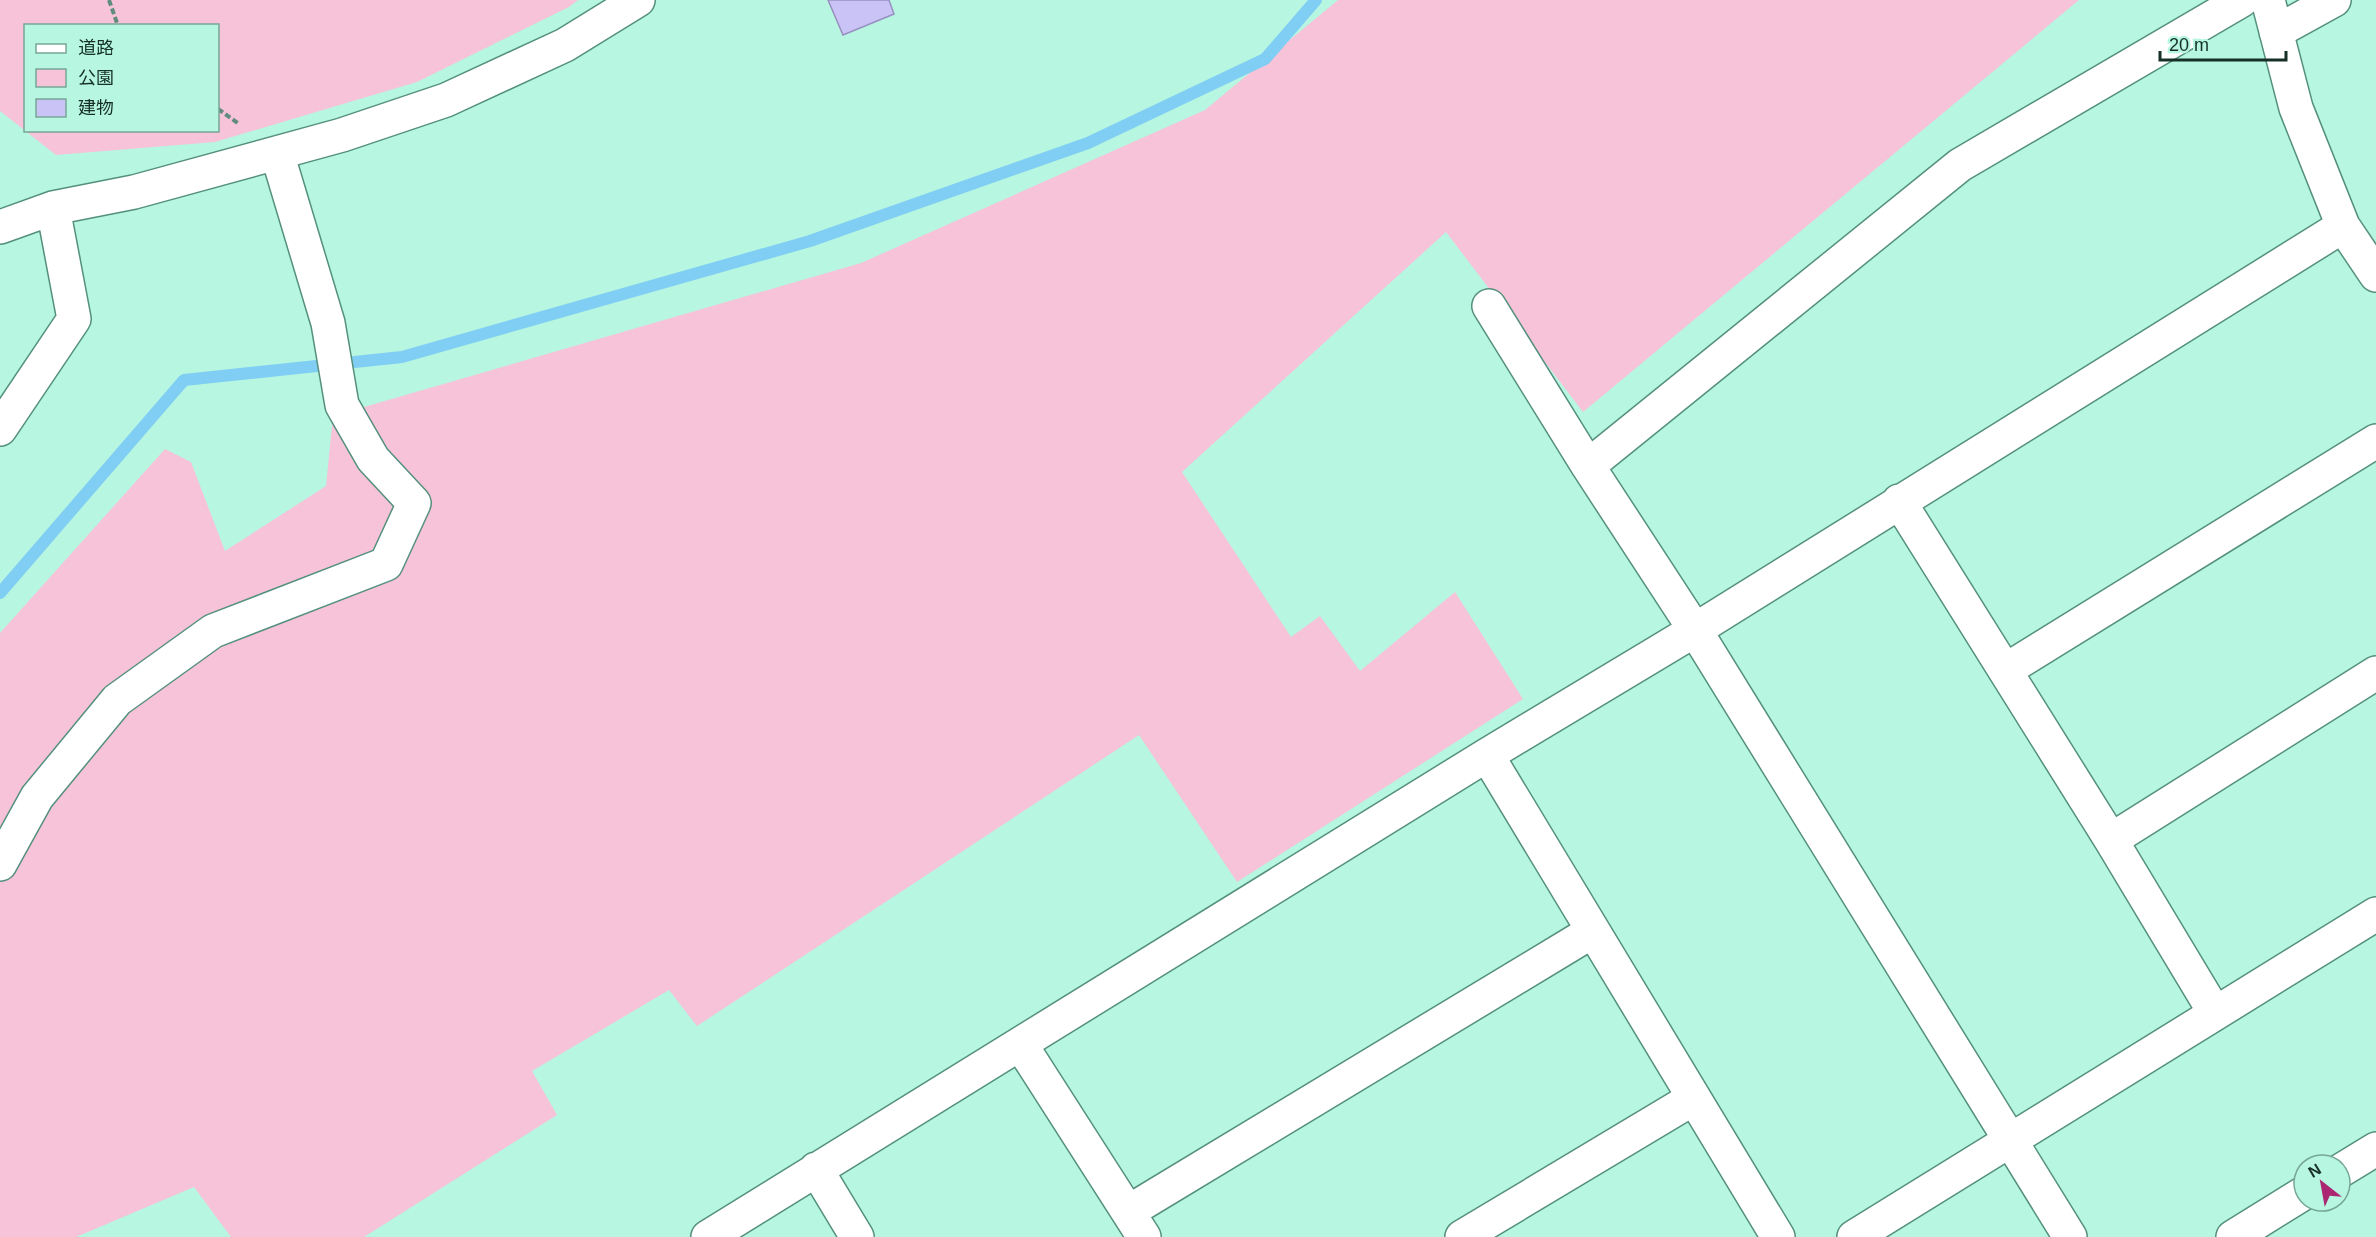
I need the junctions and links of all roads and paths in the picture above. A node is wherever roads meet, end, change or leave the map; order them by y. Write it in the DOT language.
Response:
graph roads {
  1 [pos="108,0"];
  2 [pos="638,0"];
  3 [pos="2242,0"];
  4 [pos="2268,0"];
  5 [pos="2334,0"];
  6 [pos="117,24"];
  7 [pos="2276,32"];
  8 [pos="277,153"];
  9 [pos="53,208"];
  10 [pos="2343,226"];
  11 [pos="0,227"];
  12 [pos="2376,275"];
  13 [pos="1489,306"];
  14 [pos="0,429"];
  15 [pos="2376,441"];
  16 [pos="1588,466"];
  17 [pos="1899,501"];
  18 [pos="1695,630"];
  19 [pos="2006,670"];
  20 [pos="2376,673"];
  21 [pos="1487,755"];
  22 [pos="2111,840"];
  23 [pos="0,864"];
  24 [pos="2376,914"];
  25 [pos="1593,932"];
  26 [pos="2215,1013"];
  27 [pos="1021,1045"];
  28 [pos="1694,1098"];
  29 [pos="2009,1141"];
  30 [pos="2376,1149"];
  31 [pos="2352,1164"];
  32 [pos="816,1169"];
  33 [pos="2292,1200"];
  34 [pos="1136,1224"];
  35 [pos="708,1237"];
  36 [pos="857,1237"];
  37 [pos="1462,1237"];
  38 [pos="1778,1237"];
  39 [pos="1854,1237"];
  40 [pos="2070,1237"];
  41 [pos="2233,1237"];
  1 -- 6 [label="path"];
  2 -- 8 [label="street"];
  3 -- 16 [label="street"];
  4 -- 7 [label="street"];
  5 -- 7 [label="street"];
  7 -- 10 [label="street"];
  8 -- 9 [label="street"];
  8 -- 23 [label="street"];
  9 -- 11 [label="street"];
  9 -- 14 [label="street"];
  10 -- 12 [label="street"];
  10 -- 17 [label="street"];
  13 -- 16 [label="street"];
  15 -- 19 [label="street"];
  16 -- 18 [label="street"];
  17 -- 18 [label="street"];
  17 -- 19 [label="street"];
  18 -- 21 [label="street"];
  18 -- 29 [label="street"];
  19 -- 22 [label="street"];
  20 -- 22 [label="street"];
  21 -- 25 [label="street"];
  21 -- 27 [label="street"];
  22 -- 26 [label="street"];
  24 -- 26 [label="street"];
  25 -- 28 [label="street"];
  25 -- 34 [label="street"];
  26 -- 29 [label="street"];
  27 -- 32 [label="street"];
  27 -- 34 [label="street"];
  28 -- 37 [label="street"];
  28 -- 38 [label="street"];
  29 -- 39 [label="street"];
  29 -- 40 [label="street"];
  30 -- 31 [label="street"];
  32 -- 35 [label="street"];
  32 -- 36 [label="street"];
  33 -- 41 [label="street"];
}
